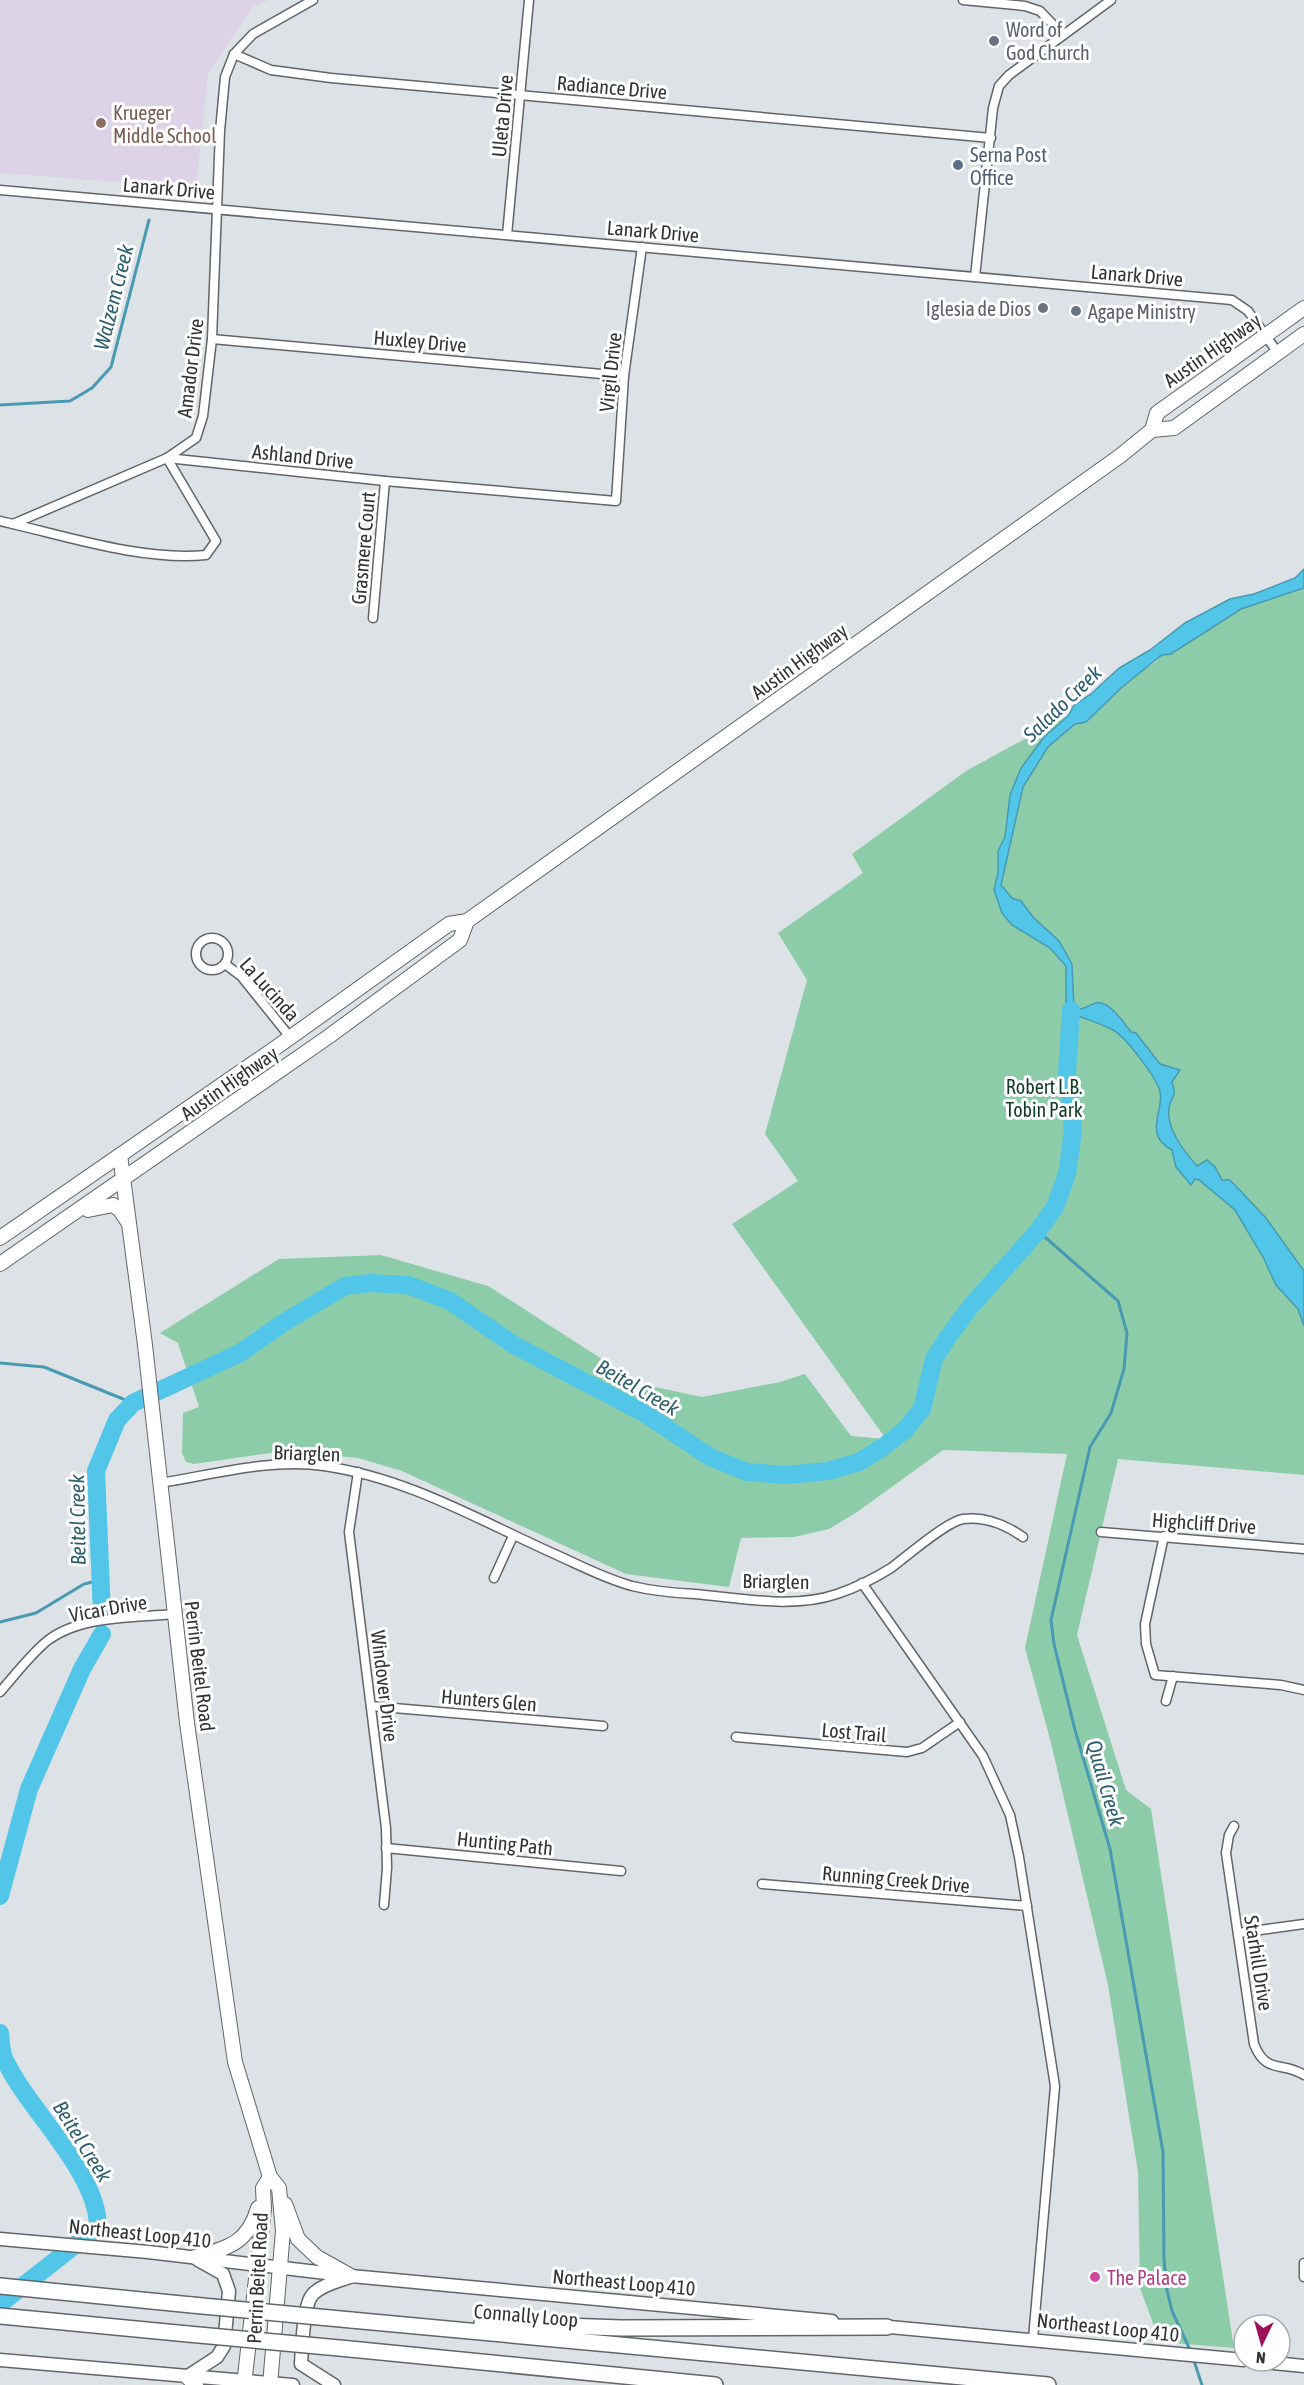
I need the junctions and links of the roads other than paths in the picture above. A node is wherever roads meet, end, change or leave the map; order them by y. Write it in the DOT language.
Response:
graph roads {
  1 [pos="313,0"];
  2 [pos="529,0"];
  3 [pos="963,0"];
  4 [pos="1111,0"];
  5 [pos="1063,35"];
  6 [pos="234,54"];
  7 [pos="521,95"];
  8 [pos="991,138"];
  9 [pos="0,190"];
  10 [pos="219,209"];
  11 [pos="507,235"];
  12 [pos="642,247"];
  13 [pos="975,277"];
  14 [pos="1304,308"];
  15 [pos="1304,334"];
  16 [pos="1266,337"];
  17 [pos="212,339"];
  18 [pos="1278,353"];
  19 [pos="624,376"];
  20 [pos="1152,430"];
  21 [pos="167,458"];
  22 [pos="385,481"];
  23 [pos="616,501"];
  24 [pos="0,521"];
  25 [pos="13,524"];
  26 [pos="373,618"];
  27 [pos="467,921"];
  28 [pos="225,964"];
  29 [pos="290,1037"];
  30 [pos="120,1155"];
  31 [pos="124,1180"];
  32 [pos="72,1215"];
  33 [pos="129,1224"];
  34 [pos="0,1238"];
  35 [pos="0,1264"];
  36 [pos="357,1472"];
  37 [pos="159,1484"];
  38 [pos="1101,1532"];
  39 [pos="513,1536"];
  40 [pos="1164,1536"];
  41 [pos="1023,1537"];
  42 [pos="1304,1549"];
  43 [pos="494,1578"];
  44 [pos="862,1583"];
  45 [pos="173,1614"];
  46 [pos="1173,1676"];
  47 [pos="1304,1690"];
  48 [pos="0,1692"];
  49 [pos="1166,1701"];
  50 [pos="371,1706"];
  51 [pos="960,1722"];
  52 [pos="603,1726"];
  53 [pos="736,1737"];
  54 [pos="1234,1826"];
  55 [pos="386,1848"];
  56 [pos="621,1871"];
  57 [pos="762,1884"];
  58 [pos="384,1905"];
  59 [pos="1027,1906"];
  60 [pos="1304,1924"];
  61 [pos="1238,1934"];
  62 [pos="1304,2075"];
  63 [pos="266,2182"];
  64 [pos="279,2188"];
  65 [pos="3,2240"];
  66 [pos="195,2257"];
  67 [pos="1304,2263"];
  68 [pos="258,2266"];
  69 [pos="280,2268"];
  70 [pos="351,2276"];
  71 [pos="1303,2276"];
  72 [pos="0,2286"];
  73 [pos="0,2316"];
  74 [pos="351,2320"];
  75 [pos="887,2327"];
  76 [pos="1033,2339"];
  77 [pos="1232,2359"];
  78 [pos="4,2361"];
  79 [pos="191,2381"];
  80 [pos="244,2383"];
  81 [pos="270,2384"];
  82 [pos="293,2385"];
  83 [pos="334,2385"];
  84 [pos="714,2385"];
  85 [pos="1048,2385"];
  1 -- 6 [label="street"];
  2 -- 7 [label="street, Uleta Drive"];
  3 -- 5 [label="street"];
  4 -- 5 [label="street"];
  5 -- 8 [label="street"];
  6 -- 7 [label="street, Radiance Drive"];
  6 -- 10 [label="street, Amador Drive"];
  7 -- 8 [label="street, Radiance Drive"];
  7 -- 11 [label="street, Uleta Drive"];
  8 -- 13 [label="street"];
  9 -- 10 [label="street, Lanark Drive"];
  10 -- 11 [label="street, Lanark Drive"];
  10 -- 17 [label="street, Amador Drive"];
  11 -- 12 [label="street, Lanark Drive"];
  12 -- 13 [label="street, Lanark Drive"];
  12 -- 19 [label="street, Virgil Drive"];
  13 -- 16 [label="street, Lanark Drive"];
  14 -- 16 [label="main road, Austin Highway"];
  15 -- 18 [label="main road, Austin Highway"];
  16 -- 18 [label="street, Lanark Drive"];
  16 -- 20 [label="main road, Austin Highway"];
  17 -- 19 [label="street, Huxley Drive"];
  17 -- 21 [label="street, Amador Drive"];
  18 -- 20 [label="main road, Austin Highway"];
  19 -- 23 [label="street, Virgil Drive"];
  20 -- 27 [label="main road, Austin Highway"];
  21 -- 22 [label="street, Ashland Drive"];
  21 -- 25 [label="street, Ashland Drive"];
  21 -- 25 [label="street"];
  22 -- 23 [label="street, Ashland Drive"];
  22 -- 26 [label="street, Grasmere Court"];
  24 -- 25 [label="street"];
  27 -- 29 [label="main road, Austin Highway"];
  27 -- 31 [label="main road, Austin Highway"];
  28 -- 29 [label="street, La Lucinda"];
  29 -- 30 [label="main road, Austin Highway"];
  30 -- 31 [label="main road, Perrin Beitel Road"];
  30 -- 34 [label="main road, Austin Highway"];
  31 -- 32 [label="main road, Austin Highway"];
  31 -- 33 [label="main road, Perrin Beitel Road"];
  32 -- 33 [label="main road"];
  32 -- 35 [label="main road, Austin Highway"];
  33 -- 37 [label="main road, Perrin Beitel Road"];
  36 -- 37 [label="street, Briarglen"];
  36 -- 39 [label="street, Briarglen"];
  36 -- 50 [label="street, Windover Drive"];
  37 -- 45 [label="main road, Perrin Beitel Road"];
  38 -- 40 [label="street, Highcliff Drive"];
  39 -- 43 [label="street"];
  39 -- 44 [label="street, Briarglen"];
  40 -- 42 [label="street, Highcliff Drive"];
  40 -- 46 [label="street"];
  41 -- 44 [label="street, Briarglen"];
  44 -- 51 [label="street"];
  45 -- 48 [label="street, Vicar Drive"];
  45 -- 63 [label="main road, Perrin Beitel Road"];
  46 -- 47 [label="street"];
  46 -- 49 [label="street"];
  50 -- 52 [label="street, Hunters Glen"];
  50 -- 55 [label="street, Windover Drive"];
  51 -- 53 [label="street, Lost Trail"];
  51 -- 59 [label="street"];
  54 -- 61 [label="street, Starhill Drive"];
  55 -- 56 [label="street, Hunting Path"];
  55 -- 58 [label="street, Windover Drive"];
  57 -- 59 [label="street, Running Creek Drive"];
  59 -- 76 [label="street"];
  60 -- 61 [label="street"];
  61 -- 62 [label="street, Starhill Drive"];
  63 -- 64 [label="main road, Perrin Beitel Road"];
  63 -- 66 [label="main road"];
  63 -- 68 [label="main road, Perrin Beitel Road"];
  64 -- 69 [label="main road, Perrin Beitel Road"];
  64 -- 70 [label="main road"];
  65 -- 66 [label="main road, Northeast Loop 410"];
  66 -- 68 [label="main road, Northeast Loop 410"];
  66 -- 79 [label="main road"];
  67 -- 71 [label="street"];
  68 -- 69 [label="main road, Northeast Loop 410"];
  68 -- 80 [label="main road, Perrin Beitel Road"];
  69 -- 70 [label="main road, Northeast Loop 410"];
  69 -- 81 [label="main road, Perrin Beitel Road"];
  70 -- 75 [label="main road, Northeast Loop 410"];
  70 -- 83 [label="main road"];
  72 -- 74 [label="highway, Connally Loop, bridge"];
  73 -- 84 [label="highway, bridge"];
  74 -- 75 [label="highway"];
  74 -- 85 [label="highway, Connally Loop"];
  75 -- 76 [label="main road, Northeast Loop 410"];
  76 -- 77 [label="main road, Northeast Loop 410"];
  78 -- 79 [label="main road"];
  79 -- 80 [label="main road"];
  80 -- 81 [label="main road"];
  81 -- 82 [label="main road"];
}
